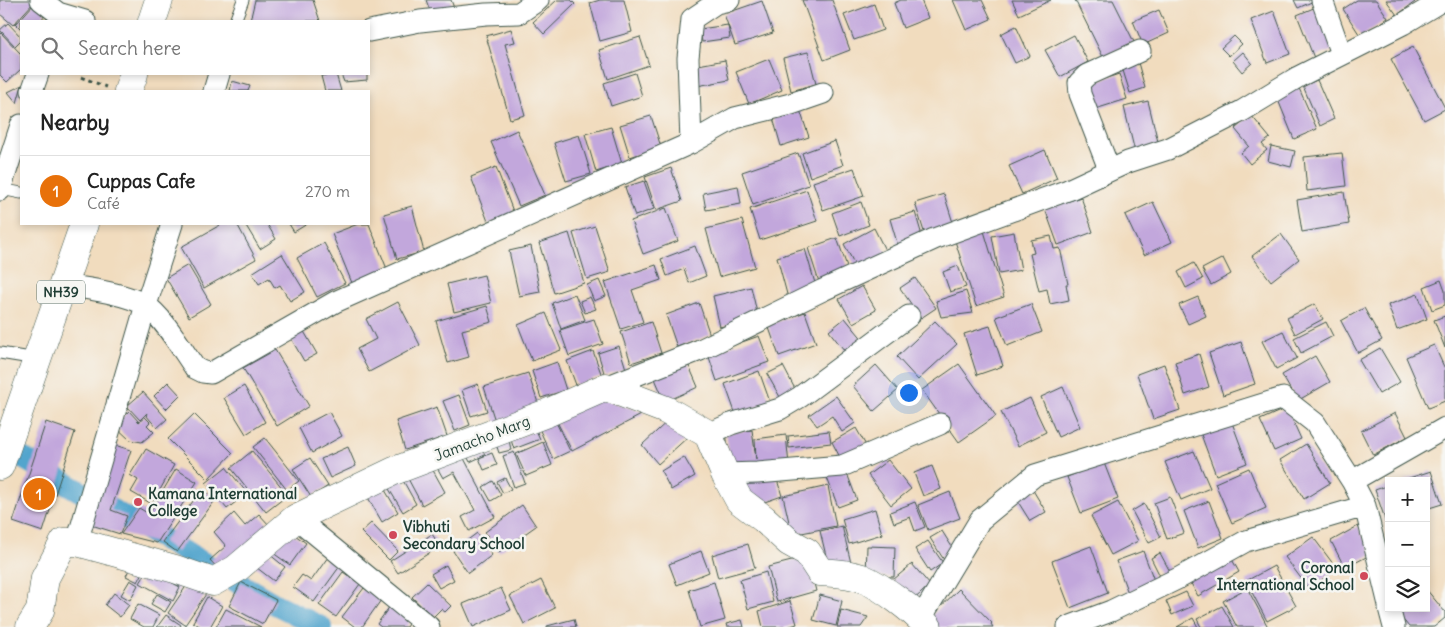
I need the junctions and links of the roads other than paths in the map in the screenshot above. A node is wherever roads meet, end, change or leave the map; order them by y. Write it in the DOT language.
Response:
graph roads {
  1 [pos="41,0"];
  2 [pos="159,0"];
  3 [pos="243,0"];
  4 [pos="538,0"];
  5 [pos="729,0"];
  6 [pos="1322,0"];
  7 [pos="1443,0"];
  8 [pos="59,11"];
  9 [pos="82,20"];
  10 [pos="152,20"];
  11 [pos="235,20"];
  12 [pos="370,31"];
  13 [pos="1140,51"];
  14 [pos="1341,54"];
  15 [pos="38,75"];
  16 [pos="133,75"];
  17 [pos="219,75"];
  18 [pos="118,89"];
  19 [pos="32,90"];
  20 [pos="214,90"];
  21 [pos="824,93"];
  22 [pos="20,128"];
  23 [pos="690,143"];
  24 [pos="1109,169"];
  25 [pos="0,189"];
  26 [pos="20,193"];
  27 [pos="84,225"];
  28 [pos="172,225"];
  29 [pos="64,285"];
  30 [pos="146,305"];
  31 [pos="909,316"];
  32 [pos="0,353"];
  33 [pos="37,359"];
  34 [pos="606,387"];
  35 [pos="940,424"];
  36 [pos="1445,428"];
  37 [pos="708,434"];
  38 [pos="0,466"];
  39 [pos="724,474"];
  40 [pos="1352,481"];
  41 [pos="1365,506"];
  42 [pos="296,518"];
  43 [pos="77,542"];
  44 [pos="1385,590"];
  45 [pos="1390,612"];
  46 [pos="925,623"];
  47 [pos="30,627"];
  48 [pos="428,627"];
  49 [pos="1068,627"];
  50 [pos="1394,627"];
  1 -- 8 [label="street"];
  2 -- 10 [label="main road"];
  3 -- 11 [label="lane"];
  4 -- 12 [label="street"];
  5 -- 23 [label="street"];
  6 -- 14 [label="street"];
  7 -- 14 [label="street"];
  8 -- 9 [label="street"];
  13 -- 24 [label="street"];
  14 -- 24 [label="street"];
  15 -- 19 [label="street"];
  16 -- 18 [label="main road"];
  17 -- 20 [label="street"];
  21 -- 23 [label="street"];
  22 -- 25 [label="street"];
  23 -- 30 [label="street"];
  24 -- 34 [label="street"];
  25 -- 26 [label="lane"];
  27 -- 29 [label="main road, NH39"];
  28 -- 30 [label="street"];
  29 -- 30 [label="street"];
  29 -- 33 [label="main road, NH39"];
  30 -- 43 [label="street"];
  31 -- 37 [label="street"];
  32 -- 33 [label="lane"];
  33 -- 38 [label="main road, NH39"];
  34 -- 37 [label="main road"];
  34 -- 42 [label="main road, Jamacho Marg"];
  35 -- 39 [label="street"];
  36 -- 40 [label="street"];
  37 -- 39 [label="main road"];
  39 -- 46 [label="main road"];
  40 -- 41 [label="street"];
  40 -- 46 [label="street"];
  41 -- 44 [label="street"];
  41 -- 49 [label="street"];
  42 -- 43 [label="main road, Jamacho Marg"];
  42 -- 48 [label="street"];
  43 -- 47 [label="main road"];
  45 -- 50 [label="street"];
}
